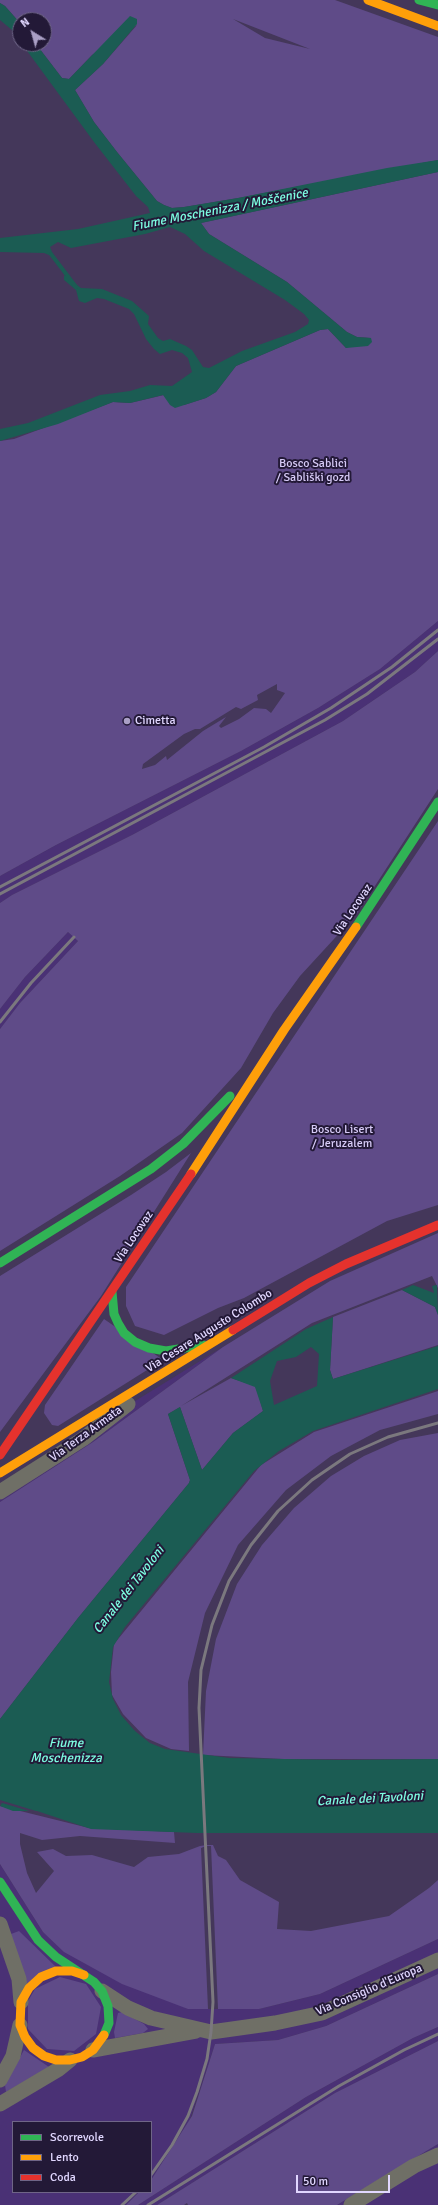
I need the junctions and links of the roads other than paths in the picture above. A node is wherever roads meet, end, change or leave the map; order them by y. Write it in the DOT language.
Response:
graph roads {
  1 [pos="368,0"];
  2 [pos="387,0"];
  3 [pos="419,0"];
  4 [pos="438,5"];
  5 [pos="438,16"];
  6 [pos="438,26"];
  7 [pos="438,802"];
  8 [pos="284,1030"];
  9 [pos="438,1225"];
  10 [pos="0,1263"];
  11 [pos="112,1292"];
  12 [pos="212,1343"];
  13 [pos="167,1371"];
  14 [pos="0,1455"];
  15 [pos="0,1472"];
  16 [pos="0,1492"];
  17 [pos="0,1882"];
  18 [pos="0,1900"];
  19 [pos="0,1924"];
  20 [pos="0,1937"];
  21 [pos="38,1940"];
  22 [pos="12,1958"];
  23 [pos="438,1960"];
  24 [pos="84,1975"];
  25 [pos="102,1992"];
  26 [pos="22,2002"];
  27 [pos="20,2025"];
  28 [pos="204,2030"];
  29 [pos="93,2050"];
  30 [pos="70,2060"];
  31 [pos="0,2080"];
  32 [pos="0,2104"];
  33 [pos="438,2155"];
  34 [pos="351,2205"];
  1 -- 6 [label="main road"];
  2 -- 5 [label="main road"];
  3 -- 4 [label="main road"];
  7 -- 8 [label="main road, Via Locovaz"];
  8 -- 10 [label="main road, Via Locovaz"];
  8 -- 11 [label="main road, Via Locovaz"];
  9 -- 12 [label="main road, Via Cesare Augusto Colombo"];
  11 -- 12 [label="main road"];
  11 -- 14 [label="main road, Via Locovaz"];
  12 -- 13 [label="main road, Via Cesare Augusto Colombo"];
  13 -- 15 [label="main road, Via Cesare Augusto Colombo"];
  13 -- 16 [label="street, Via Terza Armata"];
  17 -- 21 [label="main road"];
  18 -- 21 [label="street"];
  19 -- 22 [label="street"];
  20 -- 22 [label="street"];
  21 -- 24 [label="main road"];
  22 -- 26 [label="street"];
  23 -- 28 [label="street, Via Consiglio d'Europa"];
  24 -- 25 [label="main road"];
  24 -- 26 [label="main road"];
  25 -- 28 [label="street, Via Consiglio d'Europa"];
  25 -- 29 [label="main road"];
  26 -- 27 [label="main road"];
  27 -- 30 [label="main road"];
  27 -- 31 [label="street"];
  28 -- 29 [label="street, Via Consiglio d'Europa"];
  29 -- 30 [label="main road"];
  30 -- 32 [label="street"];
  33 -- 34 [label="street"];
}
